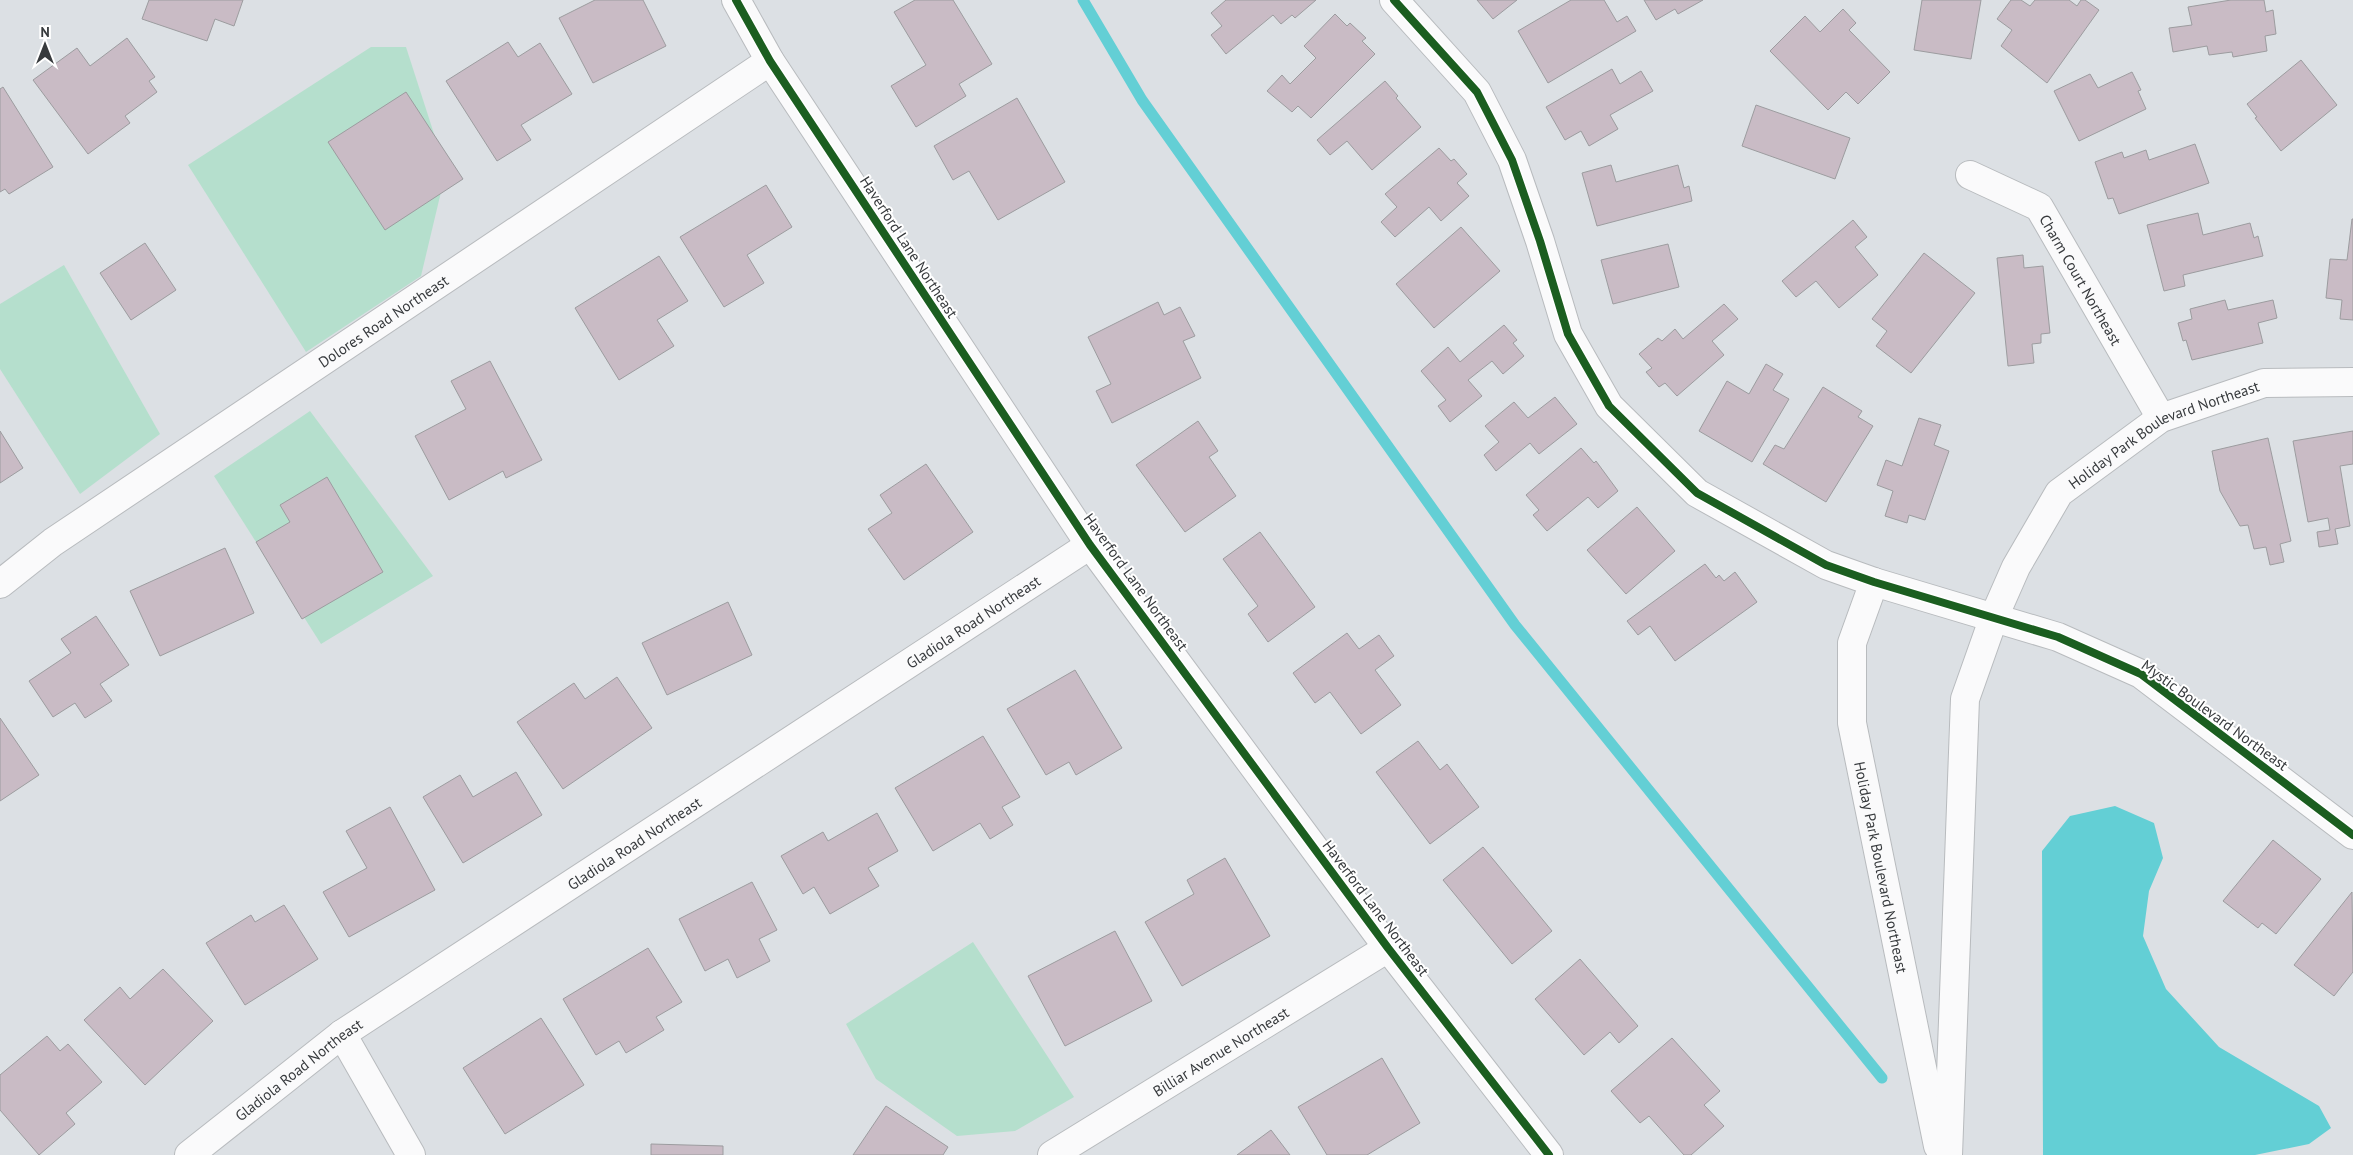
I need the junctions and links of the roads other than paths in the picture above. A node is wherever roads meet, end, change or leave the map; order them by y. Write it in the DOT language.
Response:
graph roads {
  1 [pos="736,0"];
  2 [pos="1394,0"];
  3 [pos="770,61"];
  4 [pos="1970,175"];
  5 [pos="2353,382"];
  6 [pos="2161,418"];
  7 [pos="1090,545"];
  8 [pos="1874,582"];
  9 [pos="0,584"];
  10 [pos="1994,617"];
  11 [pos="2353,835"];
  12 [pos="1388,948"];
  13 [pos="342,1034"];
  14 [pos="189,1155"];
  15 [pos="411,1155"];
  16 [pos="1052,1155"];
  17 [pos="1549,1155"];
  18 [pos="1940,1155"];
  19 [pos="1948,1155"];
  1 -- 3 [label="street, Haverford Lane Northeast"];
  2 -- 8 [label="street"];
  3 -- 7 [label="street, Haverford Lane Northeast"];
  3 -- 9 [label="street, Dolores Road Northeast"];
  4 -- 6 [label="street, Charm Court Northeast"];
  5 -- 6 [label="street, Holiday Park Boulevard Northeast"];
  6 -- 10 [label="street, Holiday Park Boulevard Northeast"];
  7 -- 12 [label="street, Haverford Lane Northeast"];
  7 -- 13 [label="street, Gladiola Road Northeast"];
  8 -- 10 [label="street"];
  8 -- 18 [label="street, Holiday Park Boulevard Northeast"];
  10 -- 11 [label="street, Mystic Boulevard Northeast"];
  10 -- 19 [label="street, Holiday Park Boulevard Northeast"];
  12 -- 16 [label="street, Billiar Avenue Northeast"];
  12 -- 17 [label="street, Haverford Lane Northeast"];
  13 -- 14 [label="street, Gladiola Road Northeast"];
  13 -- 15 [label="street"];
}
